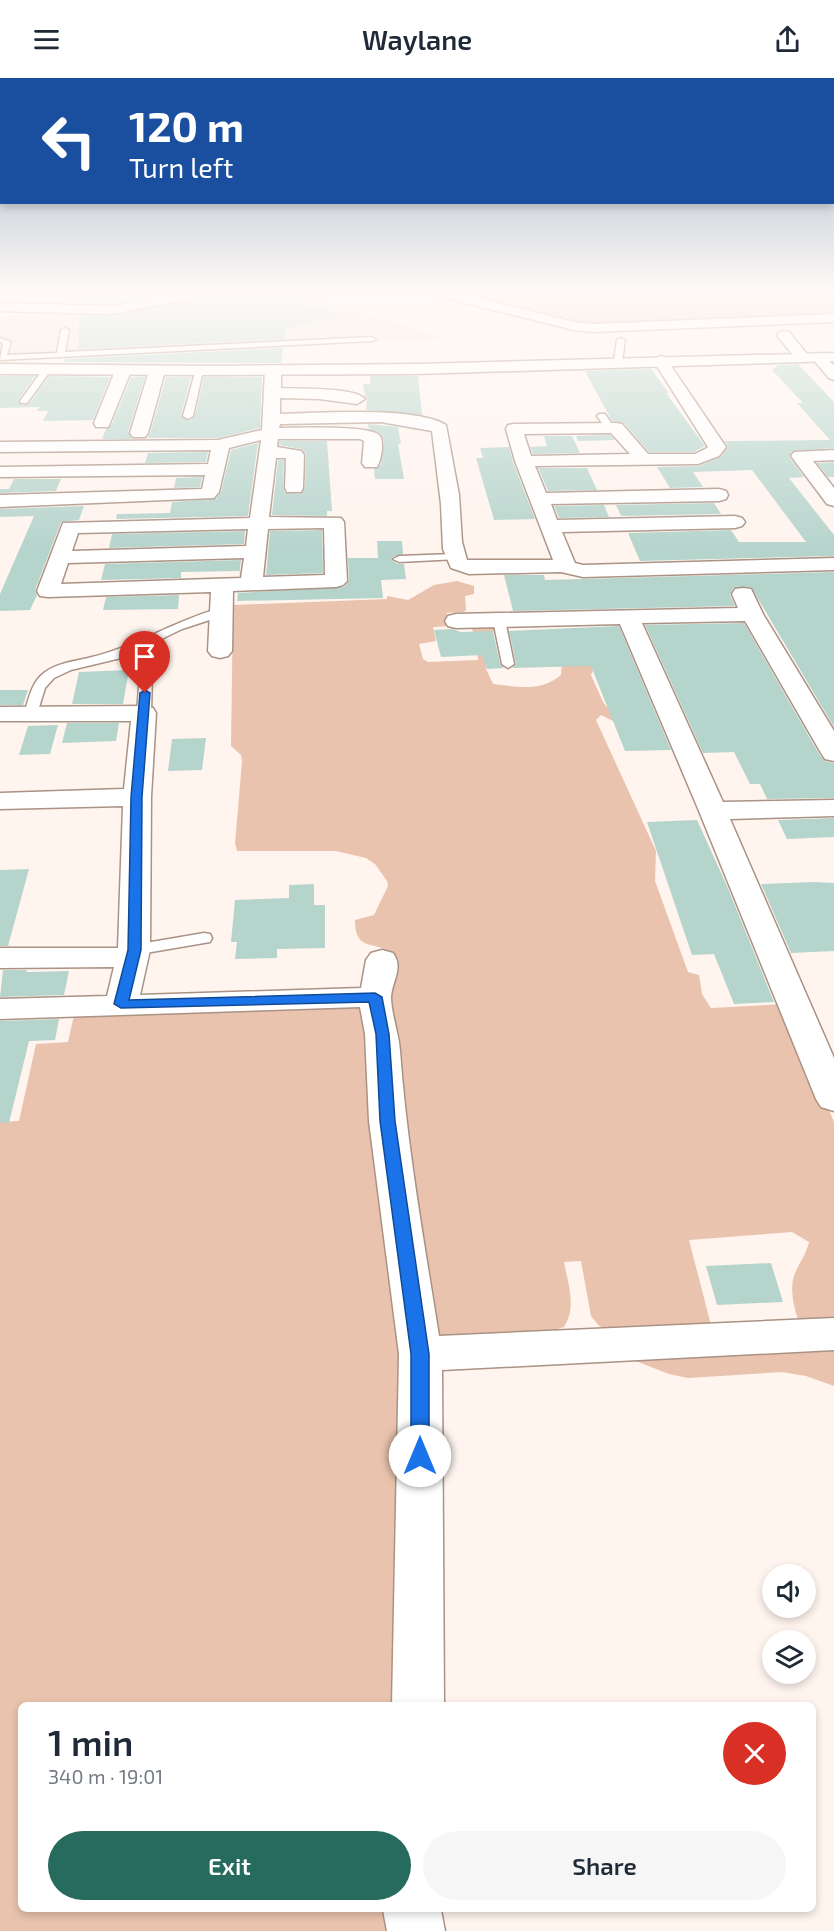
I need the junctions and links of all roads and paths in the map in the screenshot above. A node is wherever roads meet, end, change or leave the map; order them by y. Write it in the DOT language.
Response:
graph roads {
  1 [pos="40,379"];
  2 [pos="120,379"];
  3 [pos="155,379"];
  4 [pos="197,379"];
  5 [pos="273,379"];
  6 [pos="673,379"];
  7 [pos="273,393"];
  8 [pos="357,399"];
  9 [pos="24,401"];
  10 [pos="188,416"];
  11 [pos="102,423"];
  12 [pos="139,433"];
  13 [pos="270,436"];
  14 [pos="220,445"];
  15 [pos="0,447"];
  16 [pos="834,455"];
  17 [pos="643,459"];
  18 [pos="698,459"];
  19 [pos="524,461"];
  20 [pos="371,463"];
  21 [pos="215,469"];
  22 [pos="0,472"];
  23 [pos="294,488"];
  24 [pos="719,495"];
  25 [pos="539,499"];
  26 [pos="834,500"];
  27 [pos="0,501"];
  28 [pos="735,522"];
  29 [pos="259,523"];
  30 [pos="550,526"];
  31 [pos="752,551"];
  32 [pos="254,552"];
  33 [pos="60,557"];
  34 [pos="454,557"];
  35 [pos="399,559"];
  36 [pos="834,564"];
  37 [pos="566,566"];
  38 [pos="732,567"];
  39 [pos="222,585"];
  40 [pos="251,585"];
  41 [pos="221,612"];
  42 [pos="752,614"];
  43 [pos="628,617"];
  44 [pos="499,620"];
  45 [pos="456,621"];
  46 [pos="220,651"];
  47 [pos="508,664"];
  48 [pos="146,673"];
  49 [pos="144,712"];
  50 [pos="0,714"];
  51 [pos="31,714"];
  52 [pos="834,753"];
  53 [pos="137,797"];
  54 [pos="0,801"];
  55 [pos="834,808"];
  56 [pos="713,811"];
  57 [pos="204,938"];
  58 [pos="134,954"];
  59 [pos="0,958"];
  60 [pos="382,960"];
  61 [pos="375,997"];
  62 [pos="121,1004"];
  63 [pos="0,1009"];
  64 [pos="834,1099"];
  65 [pos="834,1334"];
  66 [pos="420,1354"];
  67 [pos="418,1702"];
  68 [pos="412,1912"];
  69 [pos="416,1931"];
  1 -- 9 [label="lane"];
  2 -- 11 [label="street"];
  3 -- 12 [label="street"];
  4 -- 10 [label="lane"];
  5 -- 7 [label="street"];
  6 -- 18 [label="street"];
  7 -- 8 [label="street"];
  7 -- 13 [label="street"];
  13 -- 14 [label="street"];
  13 -- 20 [label="street"];
  13 -- 23 [label="street"];
  13 -- 29 [label="street"];
  13 -- 34 [label="street"];
  14 -- 15 [label="street"];
  14 -- 21 [label="street"];
  16 -- 26 [label="street"];
  17 -- 18 [label="street"];
  17 -- 19 [label="street"];
  17 -- 19 [label="street"];
  18 -- 24 [label="street"];
  19 -- 25 [label="street"];
  21 -- 22 [label="street"];
  21 -- 27 [label="street"];
  24 -- 25 [label="street"];
  24 -- 28 [label="street"];
  25 -- 30 [label="street"];
  28 -- 30 [label="street"];
  28 -- 31 [label="street"];
  29 -- 32 [label="street"];
  29 -- 33 [label="street"];
  29 -- 40 [label="street"];
  30 -- 37 [label="street"];
  31 -- 36 [label="street"];
  31 -- 38 [label="street"];
  32 -- 33 [label="street"];
  32 -- 40 [label="street"];
  33 -- 39 [label="street"];
  34 -- 35 [label="lane"];
  34 -- 37 [label="street"];
  37 -- 38 [label="street"];
  38 -- 42 [label="street"];
  39 -- 40 [label="street"];
  39 -- 41 [label="street"];
  41 -- 46 [label="street"];
  41 -- 51 [label="lane"];
  42 -- 43 [label="street"];
  42 -- 52 [label="street"];
  43 -- 44 [label="street"];
  43 -- 56 [label="street"];
  44 -- 45 [label="street"];
  44 -- 47 [label="lane"];
  48 -- 49 [label="lane"];
  49 -- 51 [label="street"];
  49 -- 53 [label="street"];
  50 -- 51 [label="street"];
  53 -- 54 [label="street"];
  53 -- 58 [label="street"];
  55 -- 56 [label="street"];
  56 -- 64 [label="street"];
  57 -- 58 [label="lane"];
  58 -- 59 [label="street"];
  58 -- 62 [label="street"];
  60 -- 61 [label="street"];
  61 -- 62 [label="street"];
  61 -- 66 [label="street"];
  62 -- 63 [label="street"];
  65 -- 66 [label="street"];
  66 -- 67 [label="street"];
  68 -- 69 [label="street"];
}
